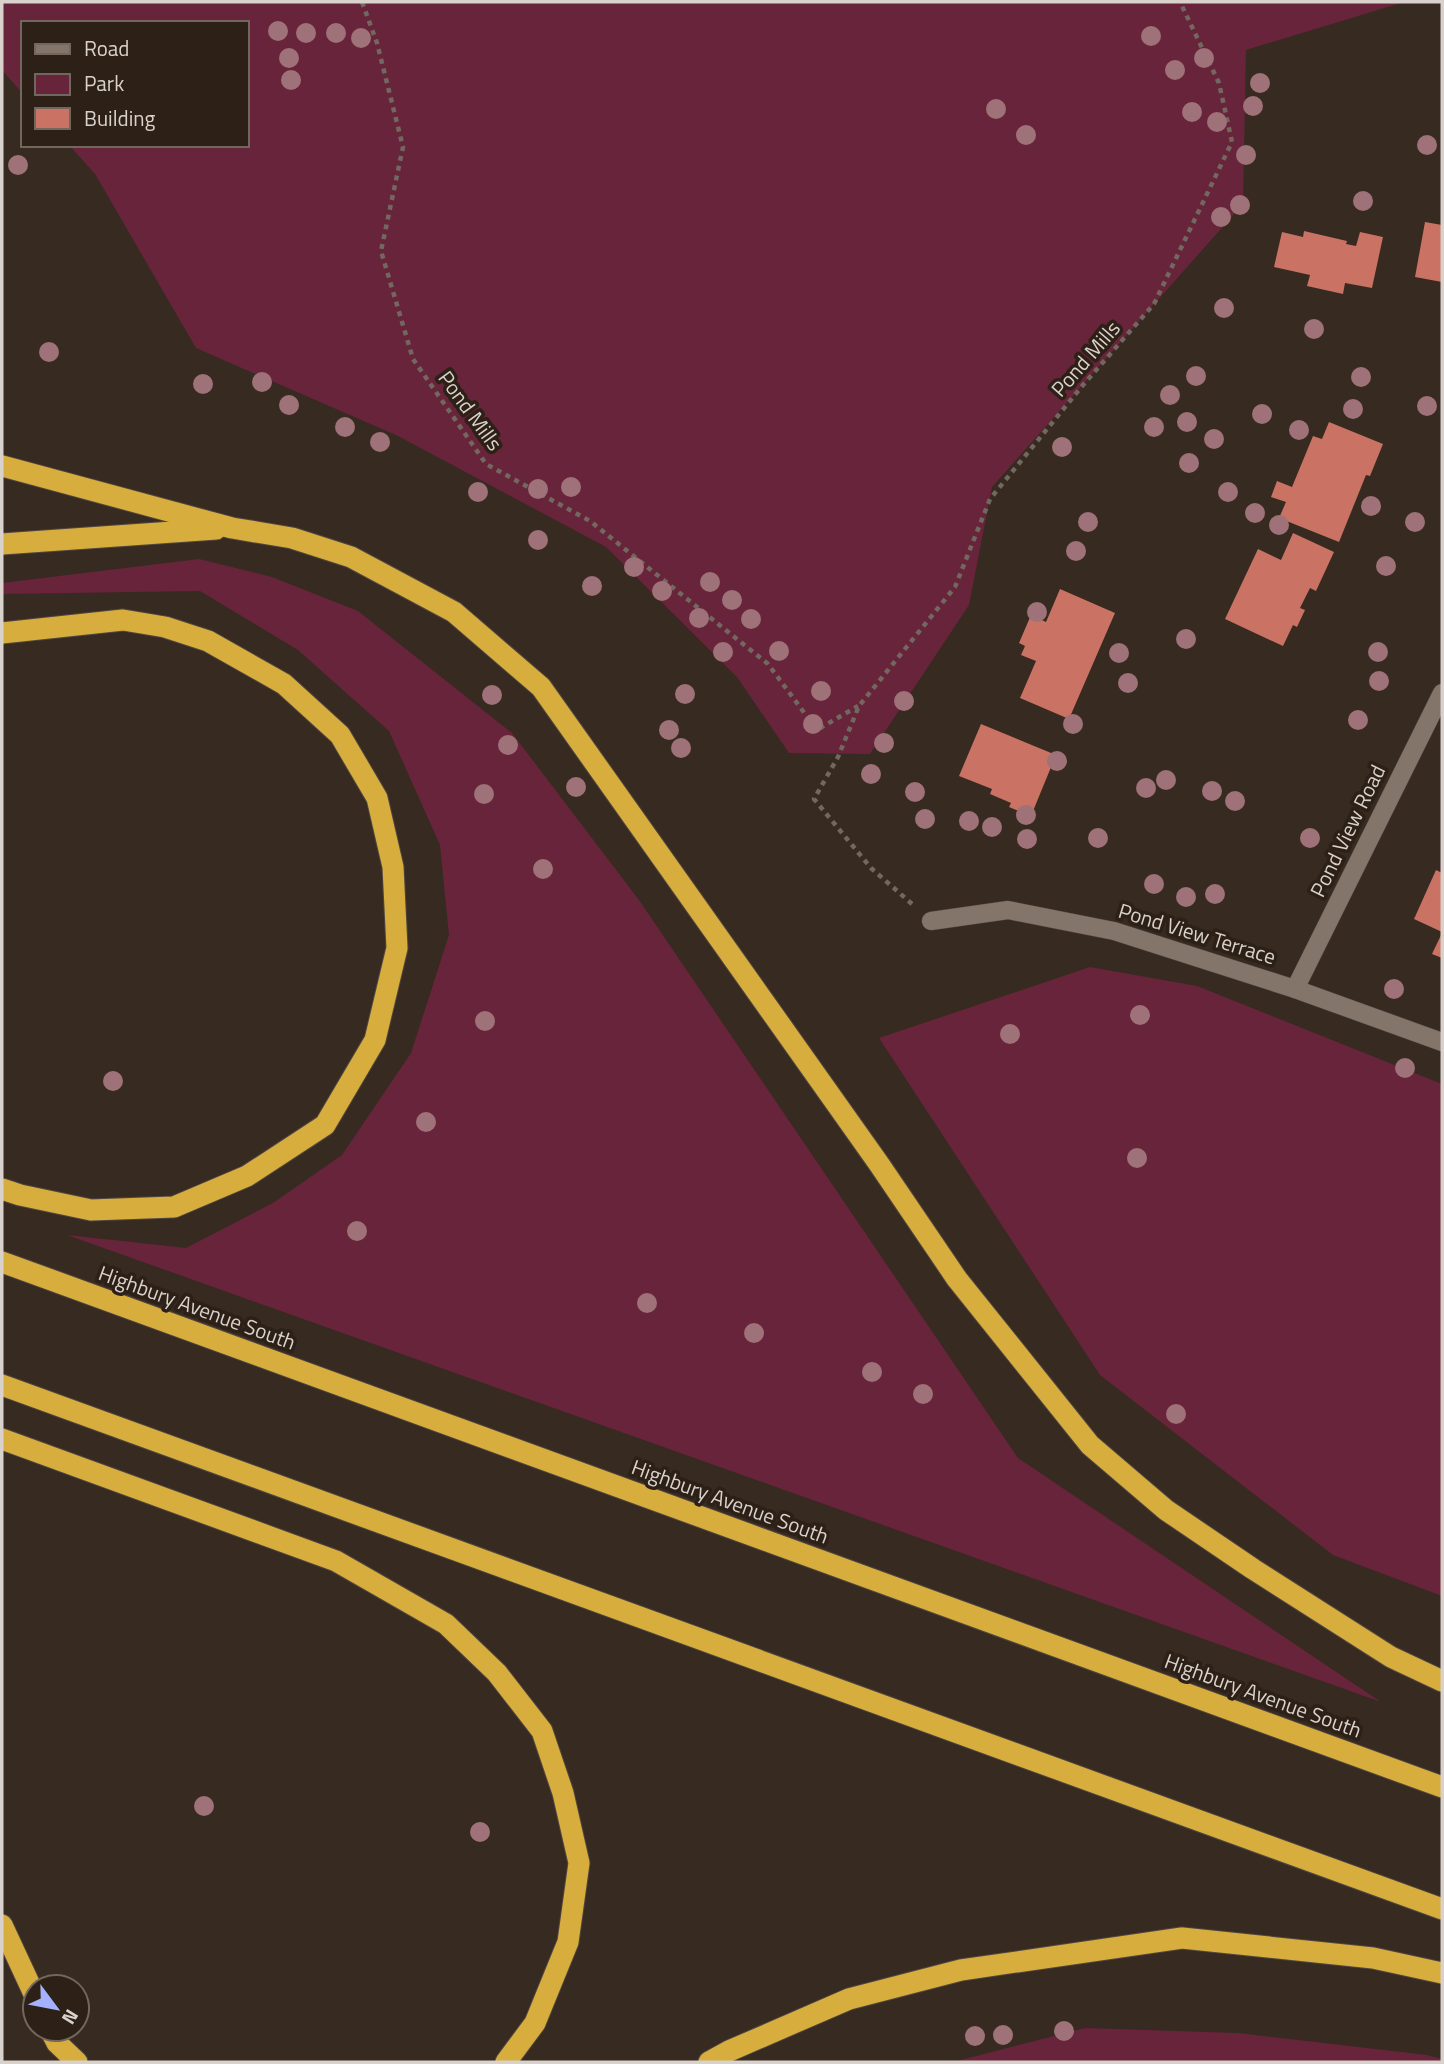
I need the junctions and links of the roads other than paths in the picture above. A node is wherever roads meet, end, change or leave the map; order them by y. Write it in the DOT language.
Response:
graph roads {
  1 [pos="2,466"];
  2 [pos="232,528"];
  3 [pos="2,544"];
  4 [pos="2,633"];
  5 [pos="1442,693"];
  6 [pos="931,921"];
  7 [pos="1295,989"];
  8 [pos="1442,1042"];
  9 [pos="2,1189"];
  10 [pos="2,1262"];
  11 [pos="2,1385"];
  12 [pos="2,1439"];
  13 [pos="1442,1681"];
  14 [pos="1442,1787"];
  15 [pos="1442,1909"];
  16 [pos="2,1925"];
  17 [pos="24,1973"];
  18 [pos="1442,1973"];
  19 [pos="57,2043"];
  20 [pos="77,2062"];
  21 [pos="506,2062"];
  22 [pos="709,2062"];
  1 -- 2 [label="highway"];
  2 -- 3 [label="highway"];
  2 -- 13 [label="highway"];
  4 -- 9 [label="highway"];
  5 -- 7 [label="street, Pond View Road"];
  6 -- 7 [label="street, Pond View Terrace"];
  7 -- 8 [label="street, Pond View Terrace"];
  10 -- 14 [label="highway, Highbury Avenue South"];
  11 -- 15 [label="highway"];
  12 -- 21 [label="highway"];
  16 -- 17 [label="highway"];
  18 -- 22 [label="highway"];
  19 -- 20 [label="highway"];
}
